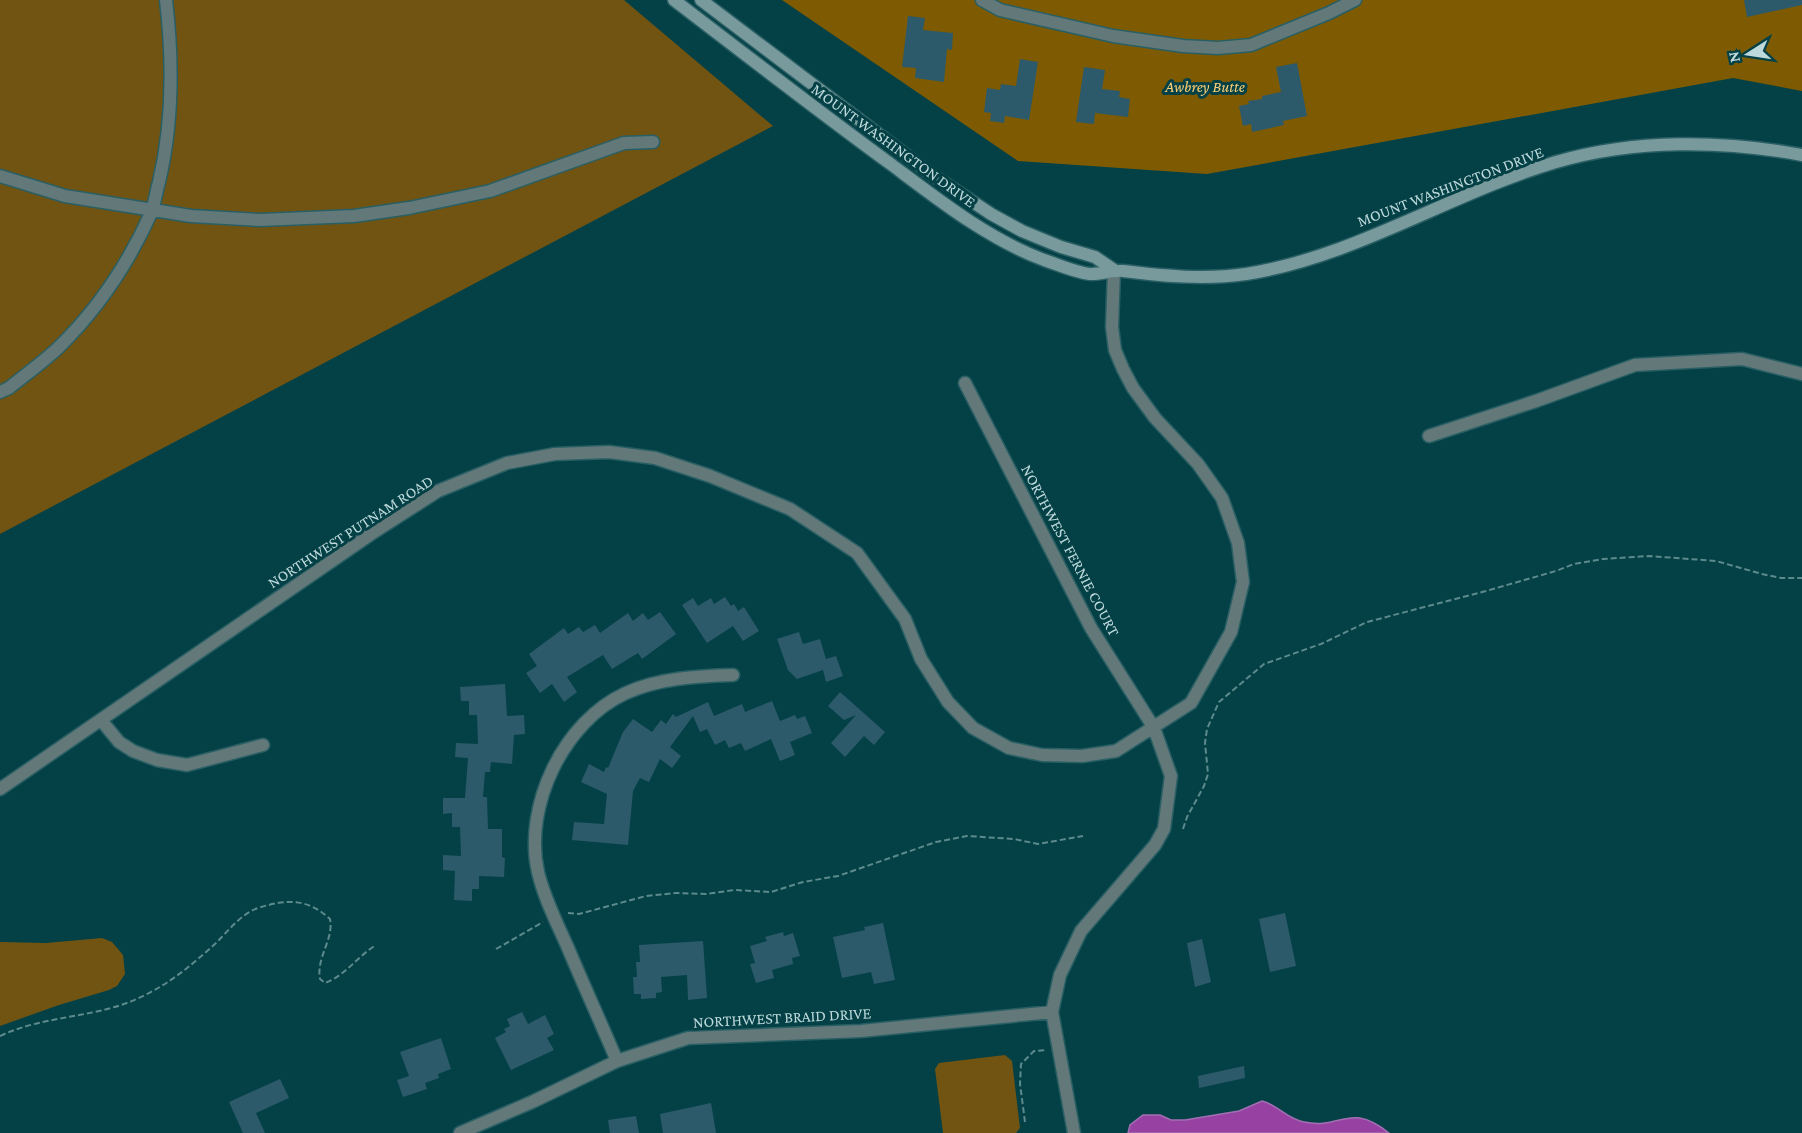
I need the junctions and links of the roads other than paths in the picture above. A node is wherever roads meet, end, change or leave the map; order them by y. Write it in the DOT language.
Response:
graph roads {
  1 [pos="166,0"];
  2 [pos="674,0"];
  3 [pos="701,0"];
  4 [pos="982,0"];
  5 [pos="1355,0"];
  6 [pos="653,142"];
  7 [pos="1802,155"];
  8 [pos="0,176"];
  9 [pos="152,211"];
  10 [pos="1114,270"];
  11 [pos="1802,374"];
  12 [pos="965,383"];
  13 [pos="0,392"];
  14 [pos="1430,436"];
  15 [pos="733,675"];
  16 [pos="101,720"];
  17 [pos="1154,728"];
  18 [pos="263,746"];
  19 [pos="0,789"];
  20 [pos="1052,1012"];
  21 [pos="617,1061"];
  22 [pos="460,1133"];
  23 [pos="1074,1133"];
  1 -- 9 [label="street"];
  2 -- 10 [label="main road, MOUNT WASHINGTON DRIVE"];
  3 -- 10 [label="main road, MOUNT WASHINGTON DRIVE"];
  4 -- 5 [label="street"];
  6 -- 9 [label="street"];
  7 -- 10 [label="main road, MOUNT WASHINGTON DRIVE"];
  8 -- 9 [label="street"];
  9 -- 13 [label="street"];
  10 -- 17 [label="street, NORTHWEST PUTNAM ROAD"];
  11 -- 14 [label="street"];
  12 -- 17 [label="street, NORTHWEST FERNIE COURT"];
  15 -- 21 [label="street"];
  16 -- 17 [label="street, NORTHWEST PUTNAM ROAD"];
  16 -- 18 [label="street"];
  16 -- 19 [label="street, NORTHWEST PUTNAM ROAD"];
  17 -- 20 [label="street, NORTHWEST FERNIE COURT"];
  20 -- 21 [label="street, NORTHWEST BRAID DRIVE"];
  20 -- 23 [label="street"];
  21 -- 22 [label="street, NORTHWEST BRAID DRIVE"];
}
